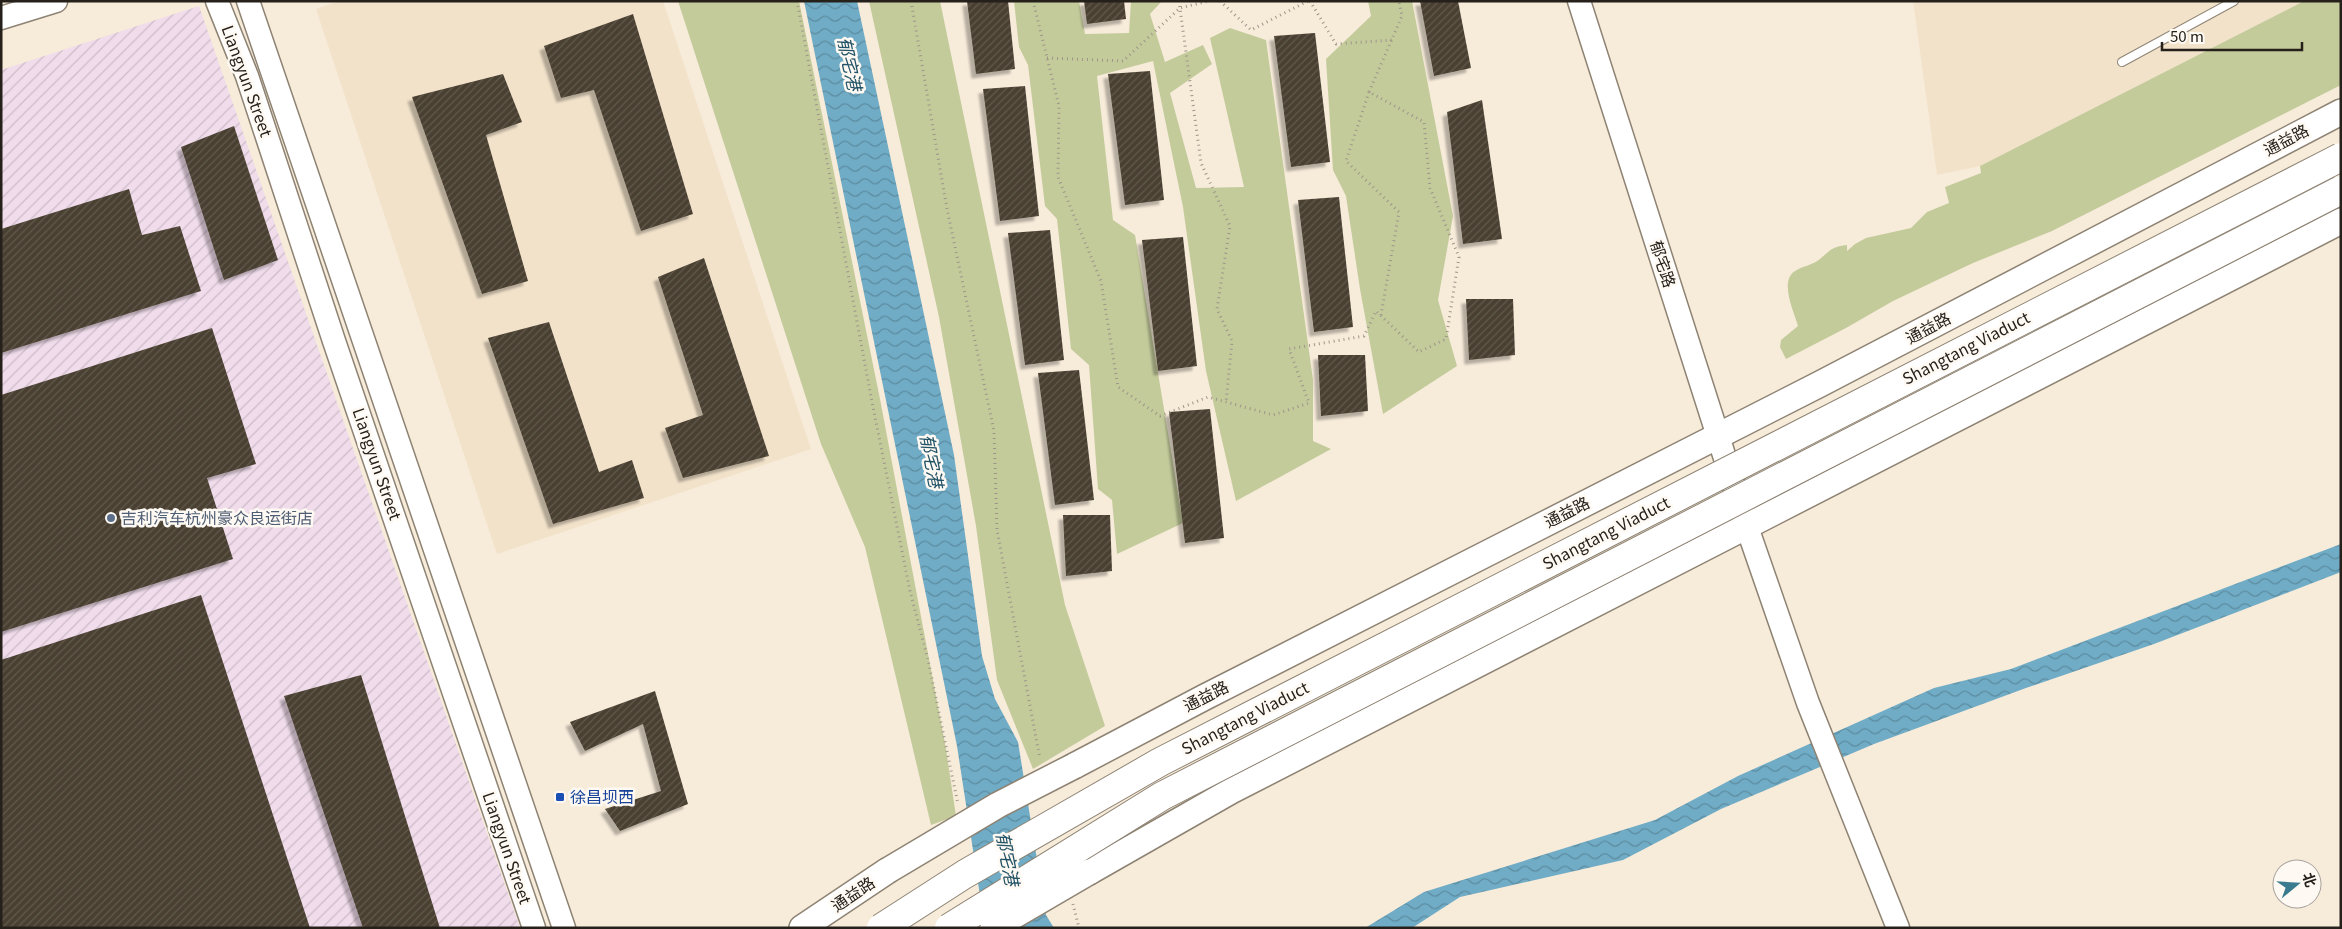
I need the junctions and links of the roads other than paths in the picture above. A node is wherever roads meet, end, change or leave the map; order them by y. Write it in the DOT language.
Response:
graph roads {
  1 [pos="56,1"];
  2 [pos="217,1"];
  3 [pos="248,1"];
  4 [pos="1579,1"];
  5 [pos="2234,1"];
  6 [pos="1,18"];
  7 [pos="2122,62"];
  8 [pos="2341,112"];
  9 [pos="2341,157"];
  10 [pos="2341,190"];
  11 [pos="2341,221"];
  12 [pos="1718,436"];
  13 [pos="1747,527"];
  14 [pos="534,928"];
  15 [pos="564,928"];
  16 [pos="802,928"];
  17 [pos="881,928"];
  18 [pos="949,928"];
  19 [pos="993,928"];
  20 [pos="1898,928"];
  1 -- 6 [label="main road"];
  2 -- 14 [label="main road, Liangyun Street"];
  3 -- 15 [label="main road, Liangyun Street"];
  4 -- 12 [label="main road, 郁宅路"];
  5 -- 7 [label="lane"];
  8 -- 12 [label="main road, 通益路"];
  9 -- 17 [label="highway, Shangtang Viaduct, bridge"];
  10 -- 18 [label="highway, Shangtang Viaduct, bridge"];
  11 -- 13 [label="main road"];
  12 -- 13 [label="main road, 郁宅路"];
  12 -- 16 [label="main road, 通益路, bridge"];
  13 -- 19 [label="main road, bridge"];
  13 -- 20 [label="main road, 郁宅路"];
}
